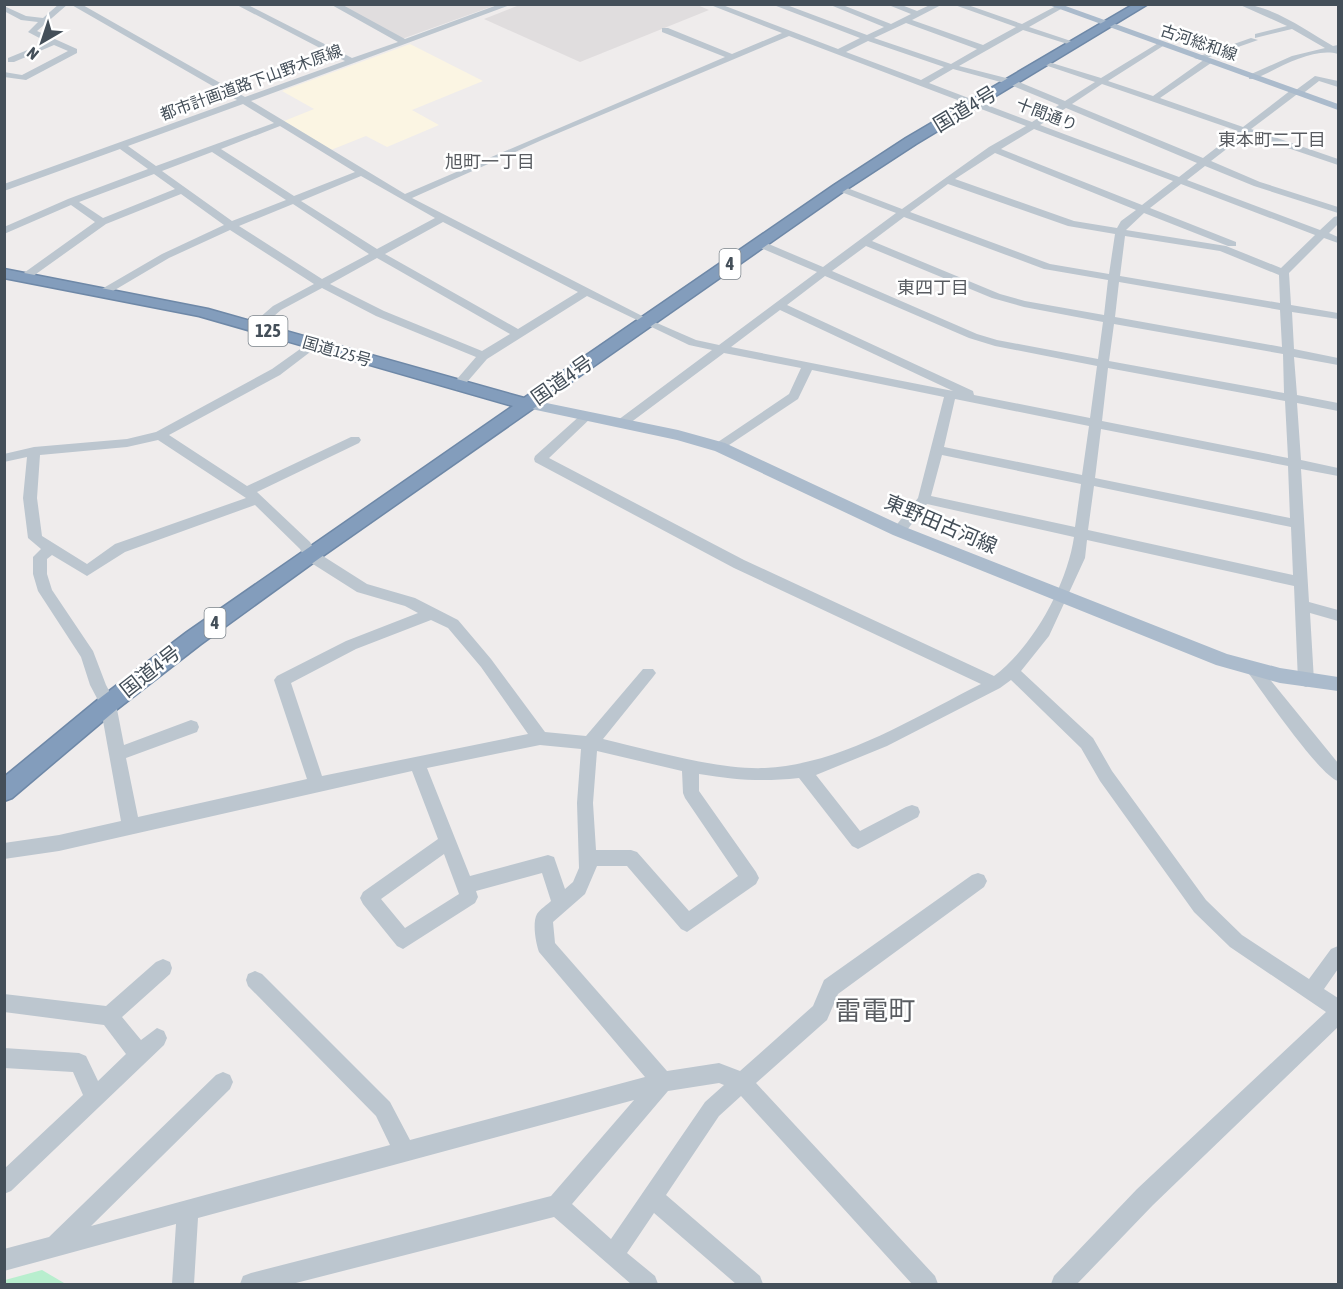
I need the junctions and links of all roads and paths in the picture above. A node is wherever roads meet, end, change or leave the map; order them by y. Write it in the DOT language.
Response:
graph roads {
  1 [pos="64,4"];
  2 [pos="74,4"];
  3 [pos="238,4"];
  4 [pos="334,4"];
  5 [pos="509,4"];
  6 [pos="775,4"];
  7 [pos="832,4"];
  8 [pos="890,4"];
  9 [pos="939,4"];
  10 [pos="956,4"];
  11 [pos="1143,4"];
  12 [pos="1242,4"];
  13 [pos="717,5"];
  14 [pos="1054,6"];
  15 [pos="5,8"];
  16 [pos="917,14"];
  17 [pos="45,21"];
  18 [pos="905,21"];
  19 [pos="1108,25"];
  20 [pos="1294,26"];
  21 [pos="891,27"];
  22 [pos="1019,28"];
  23 [pos="665,30"];
  24 [pos="789,33"];
  25 [pos="866,39"];
  26 [pos="56,41"];
  27 [pos="404,42"];
  28 [pos="1160,44"];
  29 [pos="1074,45"];
  30 [pos="983,48"];
  31 [pos="1336,49"];
  32 [pos="838,52"];
  33 [pos="732,57"];
  34 [pos="1203,59"];
  35 [pos="8,60"];
  36 [pos="351,61"];
  37 [pos="1045,62"];
  38 [pos="951,66"];
  39 [pos="41,68"];
  40 [pos="4,74"];
  41 [pos="1252,77"];
  42 [pos="1102,81"];
  43 [pos="1011,82"];
  44 [pos="922,83"];
  45 [pos="1338,84"];
  46 [pos="1296,92"];
  47 [pos="1154,99"];
  48 [pos="243,100"];
  49 [pos="976,104"];
  50 [pos="1065,104"];
  51 [pos="1338,107"];
  52 [pos="280,123"];
  53 [pos="1033,125"];
  54 [pos="1246,130"];
  55 [pos="121,145"];
  56 [pos="213,148"];
  57 [pos="992,149"];
  58 [pos="1204,162"];
  59 [pos="1338,162"];
  60 [pos="155,170"];
  61 [pos="361,172"];
  62 [pos="947,180"];
  63 [pos="1180,180"];
  64 [pos="4,188"];
  65 [pos="839,188"];
  66 [pos="182,190"];
  67 [pos="404,198"];
  68 [pos="72,201"];
  69 [pos="294,201"];
  70 [pos="1143,209"];
  71 [pos="1338,210"];
  72 [pos="904,213"];
  73 [pos="443,218"];
  74 [pos="1338,219"];
  75 [pos="102,222"];
  76 [pos="233,226"];
  77 [pos="4,231"];
  78 [pos="1120,232"];
  79 [pos="1323,234"];
  80 [pos="1338,240"];
  81 [pos="865,242"];
  82 [pos="760,244"];
  83 [pos="377,254"];
  84 [pos="1286,269"];
  85 [pos="825,272"];
  86 [pos="4,273"];
  87 [pos="26,277"];
  88 [pos="1114,278"];
  89 [pos="321,283"];
  90 [pos="586,291"];
  91 [pos="104,292"];
  92 [pos="779,306"];
  93 [pos="1286,308"];
  94 [pos="1338,316"];
  95 [pos="1110,320"];
  96 [pos="646,322"];
  97 [pos="255,327"];
  98 [pos="519,334"];
  99 [pos="314,344"];
  100 [pos="719,350"];
  101 [pos="1287,351"];
  102 [pos="483,356"];
  103 [pos="1338,361"];
  104 [pos="1104,364"];
  105 [pos="807,368"];
  106 [pos="457,386"];
  107 [pos="950,396"];
  108 [pos="1292,399"];
  109 [pos="984,403"];
  110 [pos="528,404"];
  111 [pos="1338,407"];
  112 [pos="587,416"];
  113 [pos="622,423"];
  114 [pos="1096,424"];
  115 [pos="160,435"];
  116 [pos="355,440"];
  117 [pos="720,447"];
  118 [pos="935,448"];
  119 [pos="34,451"];
  120 [pos="4,458"];
  121 [pos="1295,463"];
  122 [pos="1338,472"];
  123 [pos="1090,481"];
  124 [pos="252,496"];
  125 [pos="924,499"];
  126 [pos="1298,524"];
  127 [pos="900,531"];
  128 [pos="1081,534"];
  129 [pos="51,548"];
  130 [pos="310,555"];
  131 [pos="1301,582"];
  132 [pos="1060,596"];
  133 [pos="1303,606"];
  134 [pos="433,613"];
  135 [pos="1338,615"];
  136 [pos="1254,670"];
  137 [pos="1012,671"];
  138 [pos="648,673"];
  139 [pos="1306,681"];
  140 [pos="995,684"];
  141 [pos="1338,684"];
  142 [pos="108,704"];
  143 [pos="191,727"];
  144 [pos="540,738"];
  145 [pos="590,743"];
  146 [pos="116,755"];
  147 [pos="418,765"];
  148 [pos="690,766"];
  149 [pos="802,771"];
  150 [pos="1338,774"];
  151 [pos="317,784"];
  152 [pos="4,791"];
  153 [pos="912,812"];
  154 [pos="131,827"];
  155 [pos="447,842"];
  156 [pos="4,851"];
  157 [pos="588,858"];
  158 [pos="978,881"];
  159 [pos="465,886"];
  160 [pos="561,903"];
  161 [pos="1338,955"];
  162 [pos="163,968"];
  163 [pos="255,980"];
  164 [pos="1311,992"];
  165 [pos="4,1003"];
  166 [pos="1338,1009"];
  167 [pos="1338,1014"];
  168 [pos="109,1016"];
  169 [pos="157,1038"];
  170 [pos="140,1055"];
  171 [pos="4,1058"];
  172 [pos="741,1081"];
  173 [pos="223,1082"];
  174 [pos="663,1082"];
  175 [pos="95,1098"];
  176 [pos="404,1151"];
  177 [pos="4,1184"];
  178 [pos="652,1197"];
  179 [pos="557,1205"];
  180 [pos="188,1210"];
  181 [pos="54,1247"];
  182 [pos="613,1256"];
  183 [pos="4,1260"];
  184 [pos="183,1284"];
  185 [pos="251,1284"];
  186 [pos="647,1284"];
  187 [pos="753,1284"];
  188 [pos="927,1284"];
  189 [pos="1062,1284"];
  1 -- 17 [label="street"];
  2 -- 48 [label="street"];
  3 -- 36 [label="street"];
  4 -- 27 [label="street"];
  5 -- 27 [label="street, 都市計画道路下山野木原線"];
  6 -- 25 [label="street"];
  7 -- 21 [label="street"];
  8 -- 16 [label="street"];
  9 -- 16 [label="street"];
  10 -- 22 [label="street"];
  11 -- 19 [label="highway, 国道4号 / 4"];
  12 -- 20 [label="street"];
  13 -- 24 [label="street, 十間通り"];
  14 -- 19 [label="main road, 古河総和線"];
  14 -- 22 [label="street"];
  15 -- 17 [label="street"];
  16 -- 18 [label="street"];
  17 -- 26 [label="street"];
  18 -- 21 [label="street"];
  18 -- 30 [label="street"];
  19 -- 28 [label="main road, 古河総和線"];
  19 -- 29 [label="highway, 国道4号 / 4"];
  20 -- 31 [label="street"];
  20 -- 34 [label="street"];
  21 -- 25 [label="street"];
  22 -- 29 [label="street"];
  22 -- 30 [label="street"];
  23 -- 33 [label="street"];
  24 -- 32 [label="street, 十間通り"];
  24 -- 33 [label="street"];
  25 -- 32 [label="street"];
  25 -- 38 [label="street"];
  26 -- 35 [label="street"];
  26 -- 39 [label="street"];
  27 -- 36 [label="street, 都市計画道路下山野木原線"];
  28 -- 34 [label="main road, 古河総和線"];
  28 -- 42 [label="street"];
  29 -- 37 [label="highway, 国道4号 / 4"];
  30 -- 38 [label="street"];
  31 -- 41 [label="street"];
  32 -- 44 [label="street, 十間通り"];
  33 -- 67 [label="street"];
  34 -- 41 [label="main road, 古河総和線"];
  34 -- 47 [label="street"];
  35 -- 39 [label="street"];
  36 -- 48 [label="street, 都市計画道路下山野木原線"];
  37 -- 42 [label="street"];
  37 -- 43 [label="highway, 国道4号 / 4"];
  38 -- 43 [label="street"];
  38 -- 44 [label="street"];
  39 -- 40 [label="street"];
  41 -- 46 [label="main road, 古河総和線"];
  42 -- 47 [label="street"];
  42 -- 50 [label="street"];
  43 -- 49 [label="highway, 国道4号 / 4"];
  43 -- 50 [label="street"];
  44 -- 49 [label="street, 十間通り"];
  45 -- 46 [label="street"];
  46 -- 51 [label="main road, 古河総和線"];
  46 -- 54 [label="street"];
  47 -- 54 [label="street"];
  48 -- 52 [label="street"];
  48 -- 55 [label="street, 都市計画道路下山野木原線"];
  49 -- 53 [label="street, 十間通り"];
  49 -- 65 [label="highway, 国道4号 / 4"];
  50 -- 53 [label="street"];
  50 -- 58 [label="street"];
  52 -- 56 [label="street"];
  52 -- 61 [label="street"];
  53 -- 57 [label="street"];
  53 -- 63 [label="street, 十間通り"];
  54 -- 58 [label="street"];
  54 -- 59 [label="street"];
  55 -- 60 [label="street"];
  55 -- 64 [label="street, 都市計画道路下山野木原線"];
  56 -- 60 [label="street"];
  56 -- 69 [label="street"];
  57 -- 62 [label="street"];
  57 -- 70 [label="street"];
  58 -- 63 [label="street"];
  58 -- 71 [label="street"];
  60 -- 66 [label="street"];
  60 -- 68 [label="street"];
  61 -- 67 [label="street"];
  61 -- 69 [label="street"];
  62 -- 72 [label="street"];
  62 -- 78 [label="street"];
  63 -- 70 [label="street"];
  63 -- 79 [label="street, 十間通り"];
  65 -- 72 [label="street"];
  65 -- 82 [label="highway, 国道4号 / 4"];
  66 -- 75 [label="street"];
  66 -- 76 [label="street"];
  67 -- 73 [label="street"];
  68 -- 75 [label="street"];
  68 -- 77 [label="street"];
  69 -- 76 [label="street"];
  69 -- 83 [label="street"];
  70 -- 78 [label="street"];
  70 -- 84 [label="street"];
  72 -- 81 [label="street"];
  72 -- 88 [label="street"];
  73 -- 83 [label="street"];
  73 -- 90 [label="street"];
  74 -- 79 [label="street"];
  75 -- 87 [label="street"];
  76 -- 89 [label="street"];
  76 -- 91 [label="street"];
  78 -- 84 [label="street"];
  78 -- 88 [label="street"];
  79 -- 80 [label="street, 十間通り"];
  79 -- 84 [label="street"];
  81 -- 85 [label="street"];
  81 -- 95 [label="street"];
  82 -- 85 [label="street"];
  82 -- 96 [label="highway, 国道4号 / 4"];
  83 -- 89 [label="street"];
  83 -- 98 [label="street"];
  84 -- 93 [label="street"];
  85 -- 92 [label="street"];
  85 -- 104 [label="street"];
  86 -- 87 [label="highway, 国道125号 / 125"];
  87 -- 91 [label="highway, 国道125号 / 125"];
  88 -- 93 [label="street"];
  88 -- 95 [label="street"];
  89 -- 97 [label="street"];
  89 -- 102 [label="street"];
  90 -- 96 [label="street"];
  90 -- 98 [label="street"];
  91 -- 97 [label="highway, 国道125号 / 125"];
  92 -- 100 [label="street"];
  92 -- 109 [label="street"];
  93 -- 94 [label="street"];
  93 -- 101 [label="street"];
  95 -- 101 [label="street"];
  95 -- 104 [label="street"];
  96 -- 100 [label="street"];
  96 -- 110 [label="highway, 国道4号 / 4"];
  97 -- 99 [label="highway, 国道125号 / 125"];
  98 -- 102 [label="street"];
  99 -- 106 [label="highway, 国道125号 / 125"];
  99 -- 115 [label="street"];
  100 -- 105 [label="street"];
  100 -- 113 [label="street"];
  101 -- 103 [label="street"];
  101 -- 108 [label="street"];
  102 -- 106 [label="street"];
  104 -- 108 [label="street"];
  104 -- 114 [label="street"];
  105 -- 107 [label="street"];
  105 -- 117 [label="street"];
  106 -- 110 [label="highway, 国道125号 / 125"];
  107 -- 109 [label="street"];
  107 -- 118 [label="street"];
  108 -- 111 [label="street"];
  108 -- 121 [label="street"];
  109 -- 114 [label="street"];
  110 -- 112 [label="main road, 東野田古河線"];
  110 -- 130 [label="highway, 国道4号 / 4"];
  112 -- 113 [label="main road, 東野田古河線"];
  112 -- 140 [label="street"];
  113 -- 117 [label="main road, 東野田古河線"];
  114 -- 121 [label="street"];
  114 -- 123 [label="street"];
  115 -- 119 [label="street"];
  115 -- 124 [label="street"];
  116 -- 124 [label="street"];
  117 -- 127 [label="main road, 東野田古河線"];
  118 -- 123 [label="street"];
  118 -- 125 [label="street"];
  119 -- 120 [label="street"];
  119 -- 129 [label="street"];
  121 -- 122 [label="street"];
  121 -- 126 [label="street"];
  123 -- 126 [label="street"];
  123 -- 128 [label="street"];
  124 -- 129 [label="street"];
  124 -- 130 [label="street"];
  125 -- 127 [label="street"];
  125 -- 128 [label="street"];
  126 -- 131 [label="street"];
  127 -- 132 [label="main road, 東野田古河線"];
  128 -- 131 [label="street"];
  128 -- 132 [label="street"];
  129 -- 142 [label="street"];
  130 -- 134 [label="street"];
  130 -- 142 [label="highway, 国道4号 / 4"];
  131 -- 133 [label="street"];
  132 -- 136 [label="main road, 東野田古河線"];
  132 -- 137 [label="street"];
  133 -- 135 [label="street"];
  133 -- 139 [label="street"];
  134 -- 144 [label="street"];
  134 -- 151 [label="street"];
  136 -- 139 [label="main road, 東野田古河線"];
  136 -- 150 [label="street"];
  137 -- 140 [label="street"];
  137 -- 164 [label="street"];
  138 -- 145 [label="street"];
  139 -- 141 [label="main road, 東野田古河線"];
  140 -- 149 [label="street"];
  142 -- 146 [label="street"];
  142 -- 152 [label="highway, 国道4号 / 4"];
  143 -- 146 [label="street"];
  144 -- 145 [label="street"];
  144 -- 147 [label="street"];
  145 -- 148 [label="street"];
  145 -- 157 [label="street"];
  146 -- 154 [label="street"];
  147 -- 151 [label="street"];
  147 -- 155 [label="street"];
  148 -- 149 [label="street"];
  148 -- 157 [label="street"];
  149 -- 153 [label="street"];
  151 -- 154 [label="street"];
  154 -- 156 [label="street"];
  155 -- 159 [label="street"];
  155 -- 159 [label="street"];
  157 -- 160 [label="street"];
  158 -- 172 [label="street"];
  159 -- 160 [label="street"];
  160 -- 174 [label="street"];
  161 -- 164 [label="street"];
  162 -- 168 [label="street"];
  163 -- 176 [label="street"];
  164 -- 166 [label="street"];
  165 -- 168 [label="street"];
  167 -- 189 [label="street"];
  168 -- 170 [label="street"];
  169 -- 170 [label="street"];
  170 -- 175 [label="street"];
  171 -- 175 [label="street"];
  172 -- 174 [label="street"];
  172 -- 178 [label="street"];
  172 -- 188 [label="street"];
  173 -- 181 [label="street"];
  174 -- 176 [label="street"];
  174 -- 179 [label="street"];
  175 -- 177 [label="street"];
  176 -- 180 [label="street"];
  178 -- 182 [label="street"];
  178 -- 187 [label="street"];
  179 -- 182 [label="street"];
  179 -- 185 [label="street"];
  180 -- 181 [label="street"];
  180 -- 184 [label="street"];
  181 -- 183 [label="street"];
  182 -- 186 [label="street"];
}
